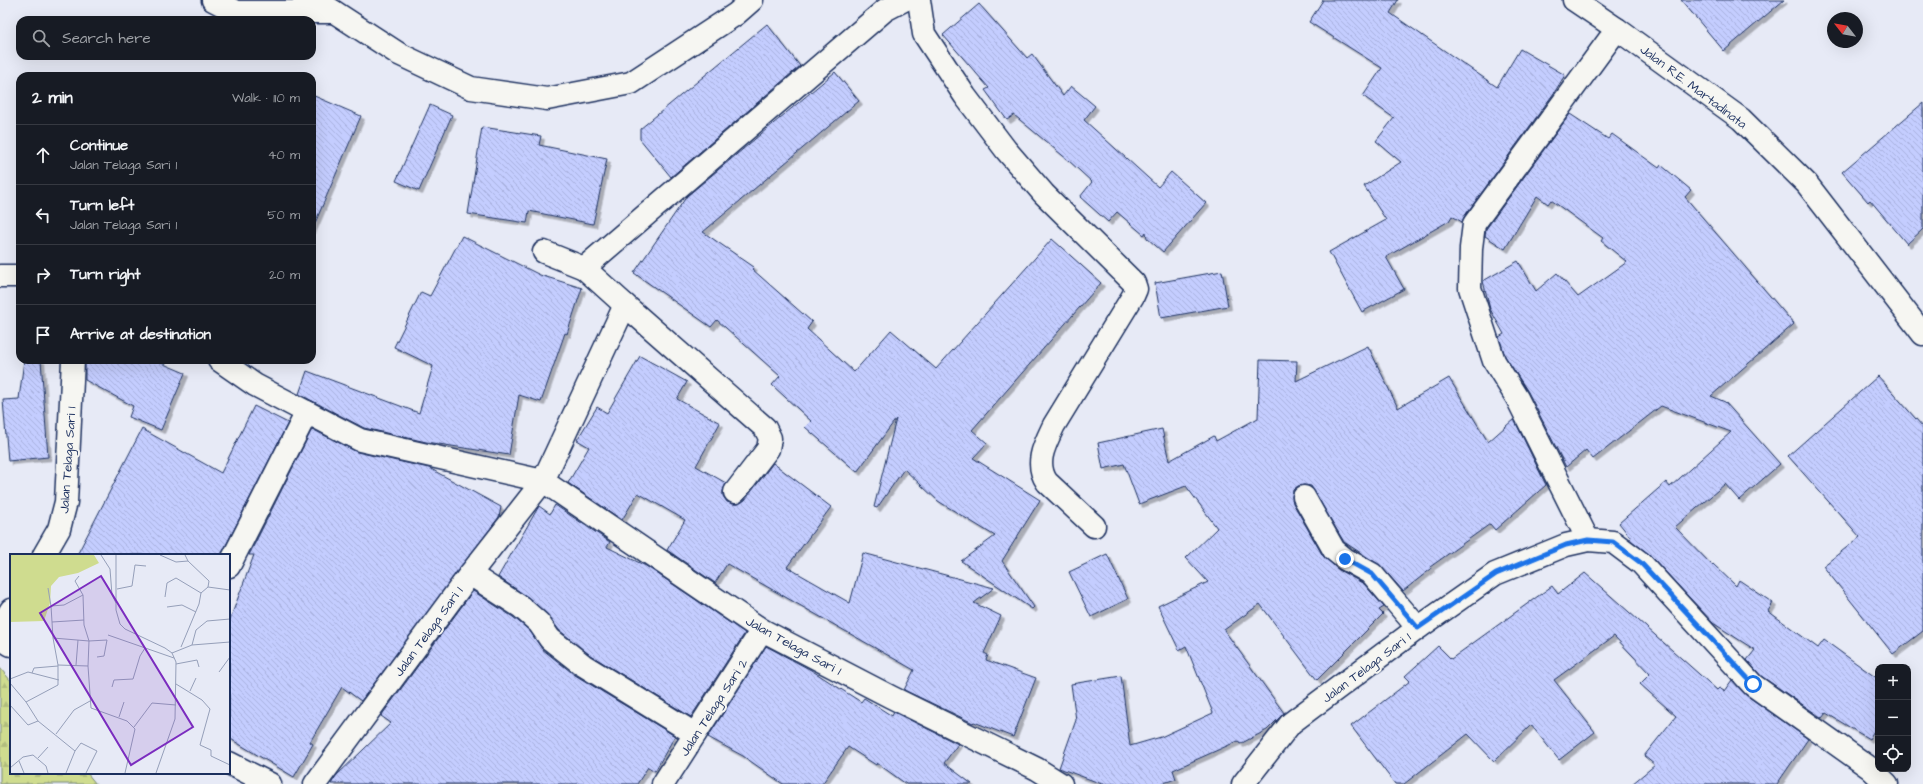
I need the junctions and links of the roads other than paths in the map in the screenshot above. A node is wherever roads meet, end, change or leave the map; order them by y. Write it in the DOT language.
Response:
graph roads {
  1 [pos="213,0"];
  2 [pos="316,0"];
  3 [pos="752,0"];
  4 [pos="904,0"];
  5 [pos="919,0"];
  6 [pos="1574,0"];
  7 [pos="334,12"];
  8 [pos="1617,29"];
  9 [pos="544,252"];
  10 [pos="584,268"];
  11 [pos="0,276"];
  12 [pos="16,276"];
  13 [pos="625,305"];
  14 [pos="1923,334"];
  15 [pos="73,364"];
  16 [pos="225,364"];
  17 [pos="307,412"];
  18 [pos="543,480"];
  19 [pos="735,492"];
  20 [pos="1304,497"];
  21 [pos="1094,526"];
  22 [pos="1588,540"];
  23 [pos="45,554"];
  24 [pos="230,564"];
  25 [pos="470,574"];
  26 [pos="10,612"];
  27 [pos="0,628"];
  28 [pos="1418,628"];
  29 [pos="762,630"];
  30 [pos="0,638"];
  31 [pos="10,644"];
  32 [pos="695,734"];
  33 [pos="230,764"];
  34 [pos="270,784"];
  35 [pos="315,784"];
  36 [pos="663,784"];
  37 [pos="1061,784"];
  38 [pos="1243,784"];
  39 [pos="1887,784"];
  1 -- 7 [label="street"];
  2 -- 7 [label="street"];
  3 -- 7 [label="street"];
  4 -- 10 [label="street"];
  5 -- 21 [label="street"];
  6 -- 8 [label="street, Jalan R.E. Martadinata"];
  8 -- 14 [label="street, Jalan R.E. Martadinata"];
  8 -- 22 [label="street"];
  9 -- 10 [label="street"];
  10 -- 13 [label="street"];
  11 -- 12 [label="street"];
  13 -- 18 [label="street"];
  13 -- 19 [label="street"];
  15 -- 23 [label="street, Jalan Telaga Sari 1"];
  16 -- 17 [label="street, Jalan Telaga Sari 1"];
  17 -- 18 [label="street, Jalan Telaga Sari 1"];
  17 -- 24 [label="street"];
  18 -- 25 [label="street, Jalan Telaga Sari 1"];
  18 -- 29 [label="street, Jalan Telaga Sari 1"];
  20 -- 28 [label="street"];
  22 -- 28 [label="street, Jalan Telaga Sari 1"];
  22 -- 39 [label="street, Jalan Telaga Sari 1"];
  25 -- 32 [label="street"];
  25 -- 35 [label="street, Jalan Telaga Sari 1"];
  26 -- 27 [label="street"];
  28 -- 38 [label="street, Jalan Telaga Sari 1"];
  29 -- 32 [label="street, Jalan Telaga Sari 2"];
  29 -- 37 [label="street, Jalan Telaga Sari 1"];
  30 -- 31 [label="street"];
  32 -- 36 [label="street, Jalan Telaga Sari 2"];
  33 -- 34 [label="street"];
}
